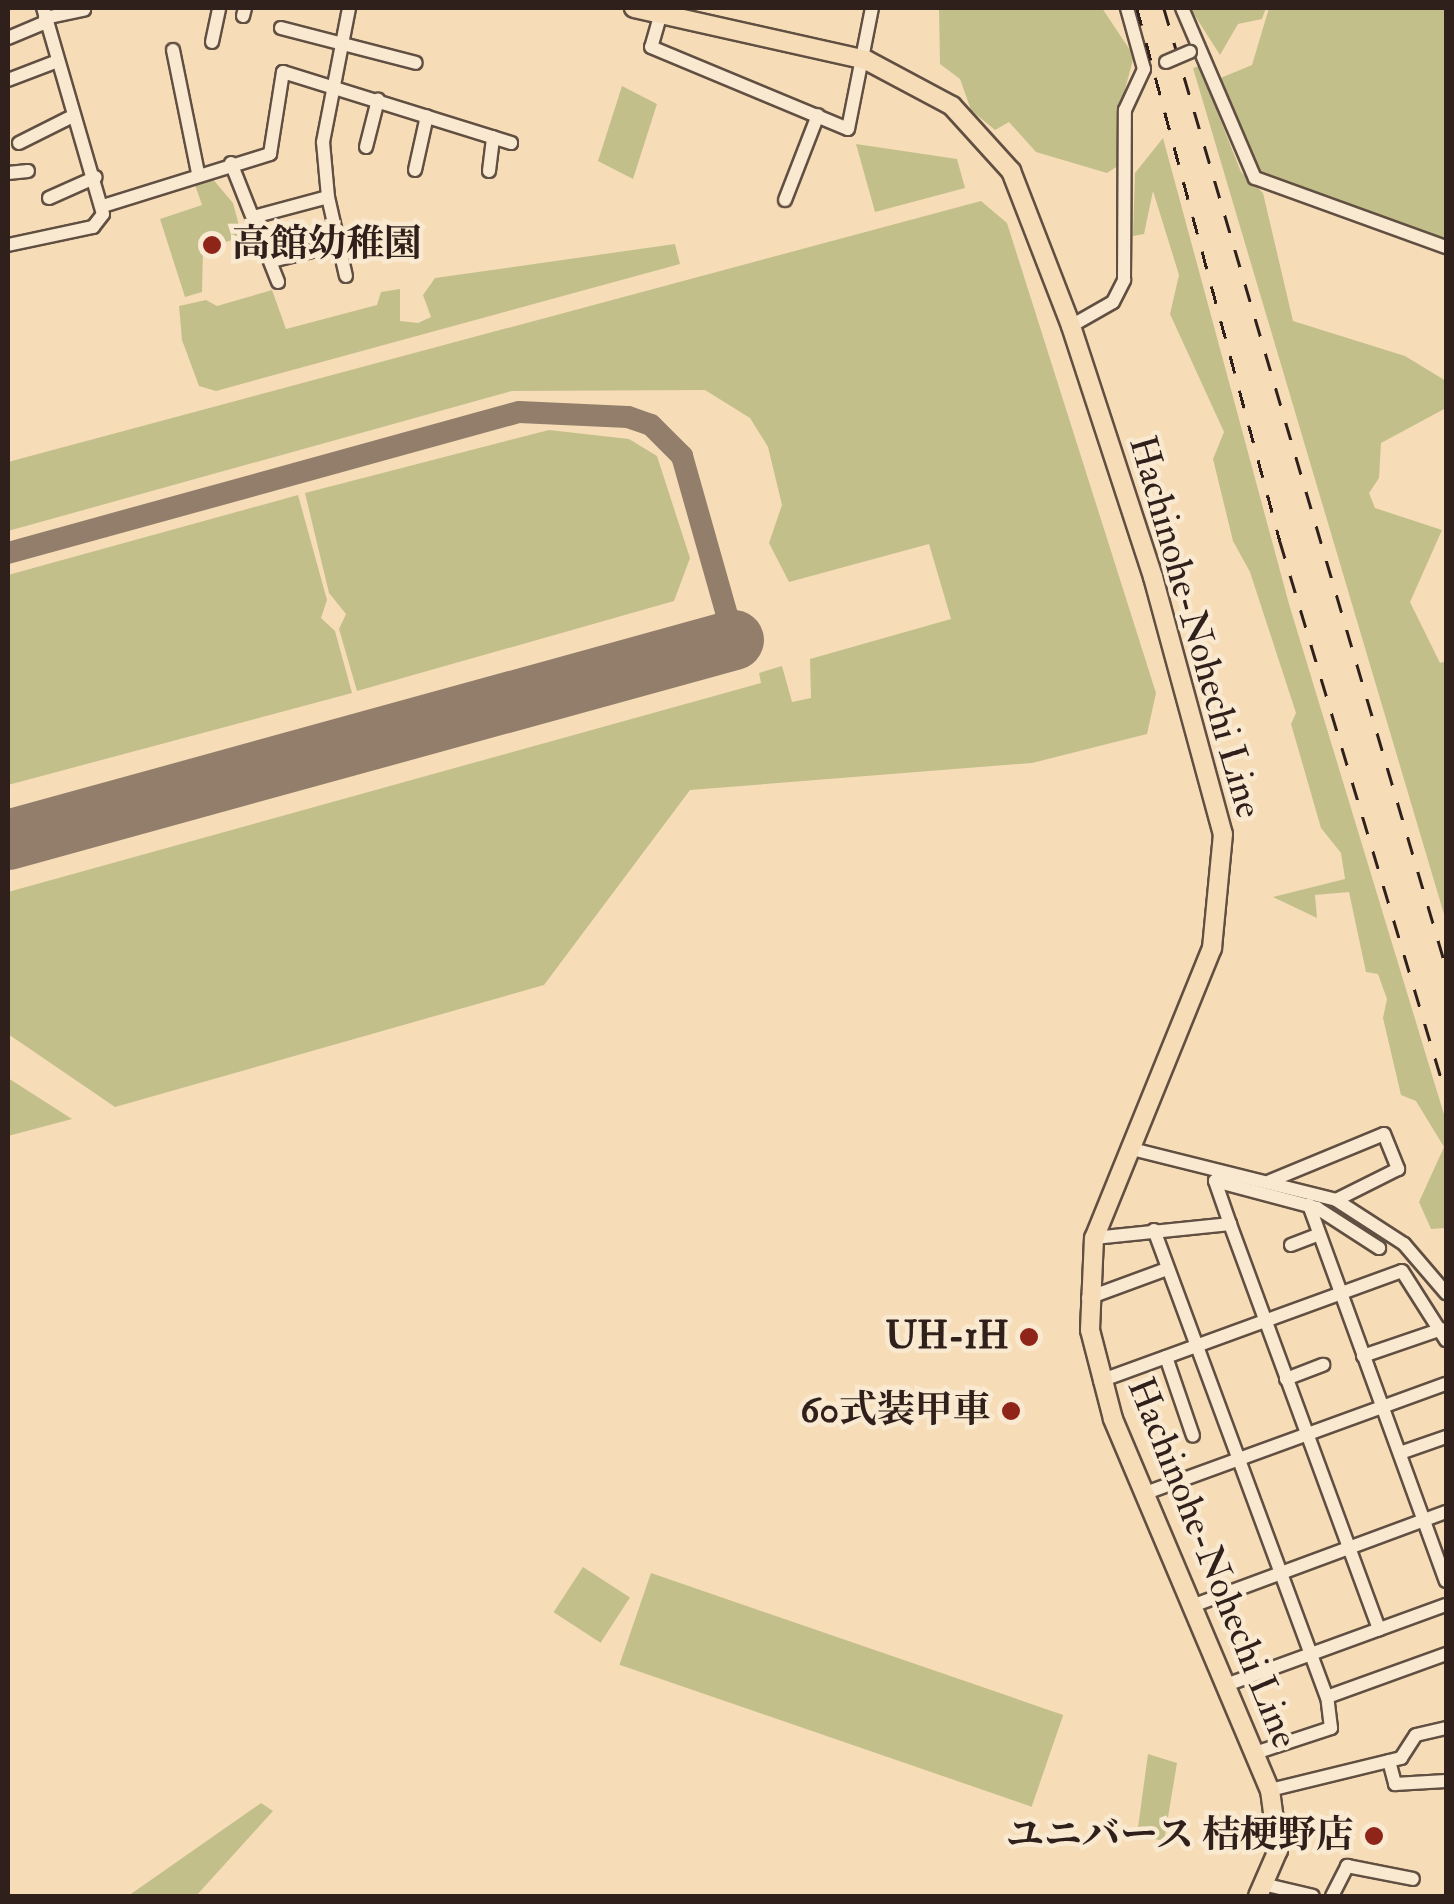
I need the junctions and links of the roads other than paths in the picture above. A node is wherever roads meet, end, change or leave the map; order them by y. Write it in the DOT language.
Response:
graph roads {
  1 [pos="220,8"];
  2 [pos="350,8"];
  3 [pos="634,8"];
  4 [pos="872,8"];
  5 [pos="1128,8"];
  6 [pos="1182,8"];
  7 [pos="84,10"];
  8 [pos="661,13"];
  9 [pos="45,16"];
  10 [pos="281,28"];
  11 [pos="8,38"];
  12 [pos="212,42"];
  13 [pos="340,45"];
  14 [pos="172,50"];
  15 [pos="1195,51"];
  16 [pos="866,60"];
  17 [pos="54,62"];
  18 [pos="416,63"];
  19 [pos="1144,69"];
  20 [pos="8,80"];
  21 [pos="334,86"];
  22 [pos="378,100"];
  23 [pos="818,115"];
  24 [pos="73,116"];
  25 [pos="427,116"];
  26 [pos="494,137"];
  27 [pos="19,143"];
  28 [pos="511,143"];
  29 [pos="366,147"];
  30 [pos="231,163"];
  31 [pos="415,170"];
  32 [pos="28,171"];
  33 [pos="489,171"];
  34 [pos="8,172"];
  35 [pos="198,173"];
  36 [pos="96,177"];
  37 [pos="328,197"];
  38 [pos="49,198"];
  39 [pos="785,200"];
  40 [pos="103,206"];
  41 [pos="257,216"];
  42 [pos="336,244"];
  43 [pos="8,245"];
  44 [pos="1446,247"];
  45 [pos="272,260"];
  46 [pos="346,276"];
  47 [pos="278,282"];
  48 [pos="1071,326"];
  49 [pos="1128,1148"];
  50 [pos="1270,1181"];
  51 [pos="1336,1200"];
  52 [pos="1309,1204"];
  53 [pos="1230,1224"];
  54 [pos="1154,1230"];
  55 [pos="1319,1234"];
  56 [pos="1094,1238"];
  57 [pos="1291,1244"];
  58 [pos="1380,1248"];
  59 [pos="1167,1269"];
  60 [pos="1446,1293"];
  61 [pos="1341,1294"];
  62 [pos="1088,1298"];
  63 [pos="1265,1321"];
  64 [pos="1444,1334"];
  65 [pos="1195,1346"];
  66 [pos="1166,1356"];
  67 [pos="1363,1356"];
  68 [pos="1323,1366"];
  69 [pos="1286,1379"];
  70 [pos="1100,1381"];
  71 [pos="1446,1384"];
  72 [pos="1382,1408"];
  73 [pos="1306,1435"];
  74 [pos="1193,1436"];
  75 [pos="1446,1437"];
  76 [pos="1400,1453"];
  77 [pos="1237,1460"];
  78 [pos="1144,1494"];
  79 [pos="1446,1512"];
  80 [pos="1424,1520"];
  81 [pos="1349,1548"];
  82 [pos="1280,1574"];
  83 [pos="1446,1581"];
  84 [pos="1446,1605"];
  85 [pos="1192,1606"];
  86 [pos="1379,1630"];
  87 [pos="1310,1654"];
  88 [pos="1446,1654"];
  89 [pos="1226,1685"];
  90 [pos="1326,1697"];
  91 [pos="1446,1728"];
  92 [pos="1255,1753"];
  93 [pos="1389,1760"];
  94 [pos="1446,1781"];
  95 [pos="1270,1790"];
  96 [pos="1413,1879"];
  97 [pos="1273,1892"];
  98 [pos="1313,1896"];
  99 [pos="1332,1896"];
  1 -- 12 [label="street"];
  2 -- 13 [label="street"];
  3 -- 8 [label="main road, Hachinohe-Nohechi Line"];
  4 -- 16 [label="street"];
  5 -- 19 [label="street"];
  6 -- 15 [label="street"];
  7 -- 9 [label="street"];
  8 -- 16 [label="main road, Hachinohe-Nohechi Line"];
  8 -- 23 [label="street"];
  9 -- 11 [label="street"];
  9 -- 17 [label="street"];
  10 -- 13 [label="street"];
  13 -- 18 [label="street"];
  13 -- 21 [label="street"];
  14 -- 35 [label="street"];
  15 -- 19 [label="street, bridge"];
  15 -- 44 [label="street"];
  16 -- 23 [label="street"];
  16 -- 48 [label="main road, Hachinohe-Nohechi Line"];
  17 -- 20 [label="street"];
  17 -- 24 [label="street"];
  19 -- 48 [label="street"];
  21 -- 22 [label="street"];
  21 -- 30 [label="street"];
  21 -- 37 [label="street"];
  22 -- 25 [label="street"];
  22 -- 29 [label="street"];
  23 -- 39 [label="street"];
  24 -- 27 [label="street"];
  24 -- 36 [label="street"];
  25 -- 26 [label="street"];
  25 -- 31 [label="street"];
  26 -- 28 [label="street"];
  26 -- 33 [label="street"];
  30 -- 35 [label="street"];
  30 -- 41 [label="street"];
  32 -- 34 [label="street"];
  35 -- 40 [label="street"];
  36 -- 38 [label="street"];
  36 -- 40 [label="street"];
  37 -- 41 [label="street"];
  37 -- 42 [label="street"];
  40 -- 43 [label="street"];
  41 -- 45 [label="street"];
  42 -- 45 [label="street"];
  42 -- 46 [label="street"];
  45 -- 47 [label="street"];
  48 -- 49 [label="main road, Hachinohe-Nohechi Line"];
  49 -- 50 [label="street"];
  49 -- 56 [label="main road, Hachinohe-Nohechi Line"];
  50 -- 51 [label="street"];
  50 -- 51 [label="street"];
  51 -- 60 [label="street"];
  52 -- 53 [label="street"];
  52 -- 55 [label="street"];
  52 -- 58 [label="street"];
  53 -- 54 [label="street"];
  53 -- 63 [label="street"];
  54 -- 56 [label="street"];
  54 -- 59 [label="street"];
  55 -- 57 [label="street"];
  55 -- 61 [label="street"];
  56 -- 62 [label="main road, Hachinohe-Nohechi Line"];
  59 -- 62 [label="street"];
  59 -- 65 [label="street"];
  61 -- 63 [label="street"];
  61 -- 64 [label="street"];
  61 -- 67 [label="street"];
  62 -- 70 [label="main road, Hachinohe-Nohechi Line"];
  63 -- 65 [label="street"];
  63 -- 69 [label="street"];
  64 -- 67 [label="street"];
  65 -- 66 [label="street"];
  65 -- 77 [label="street"];
  66 -- 70 [label="street"];
  66 -- 74 [label="street"];
  67 -- 72 [label="street"];
  68 -- 69 [label="street"];
  69 -- 73 [label="street"];
  70 -- 78 [label="main road, Hachinohe-Nohechi Line"];
  71 -- 72 [label="street"];
  72 -- 73 [label="street"];
  72 -- 76 [label="street"];
  73 -- 77 [label="street"];
  73 -- 81 [label="street"];
  75 -- 76 [label="street"];
  76 -- 80 [label="street"];
  77 -- 78 [label="street"];
  77 -- 82 [label="street"];
  78 -- 85 [label="main road, Hachinohe-Nohechi Line"];
  79 -- 80 [label="street"];
  80 -- 81 [label="street"];
  80 -- 83 [label="street"];
  81 -- 82 [label="street"];
  81 -- 86 [label="street"];
  82 -- 85 [label="street"];
  82 -- 87 [label="street"];
  84 -- 86 [label="street"];
  85 -- 89 [label="main road, Hachinohe-Nohechi Line"];
  86 -- 87 [label="street"];
  87 -- 89 [label="street"];
  87 -- 90 [label="street"];
  88 -- 90 [label="street"];
  89 -- 92 [label="main road, Hachinohe-Nohechi Line"];
  90 -- 92 [label="street"];
  91 -- 93 [label="street"];
  92 -- 95 [label="main road, Hachinohe-Nohechi Line"];
  93 -- 94 [label="street"];
  93 -- 95 [label="street"];
  95 -- 97 [label="main road, Hachinohe-Nohechi Line"];
  96 -- 99 [label="street"];
  97 -- 98 [label="street"];
}
